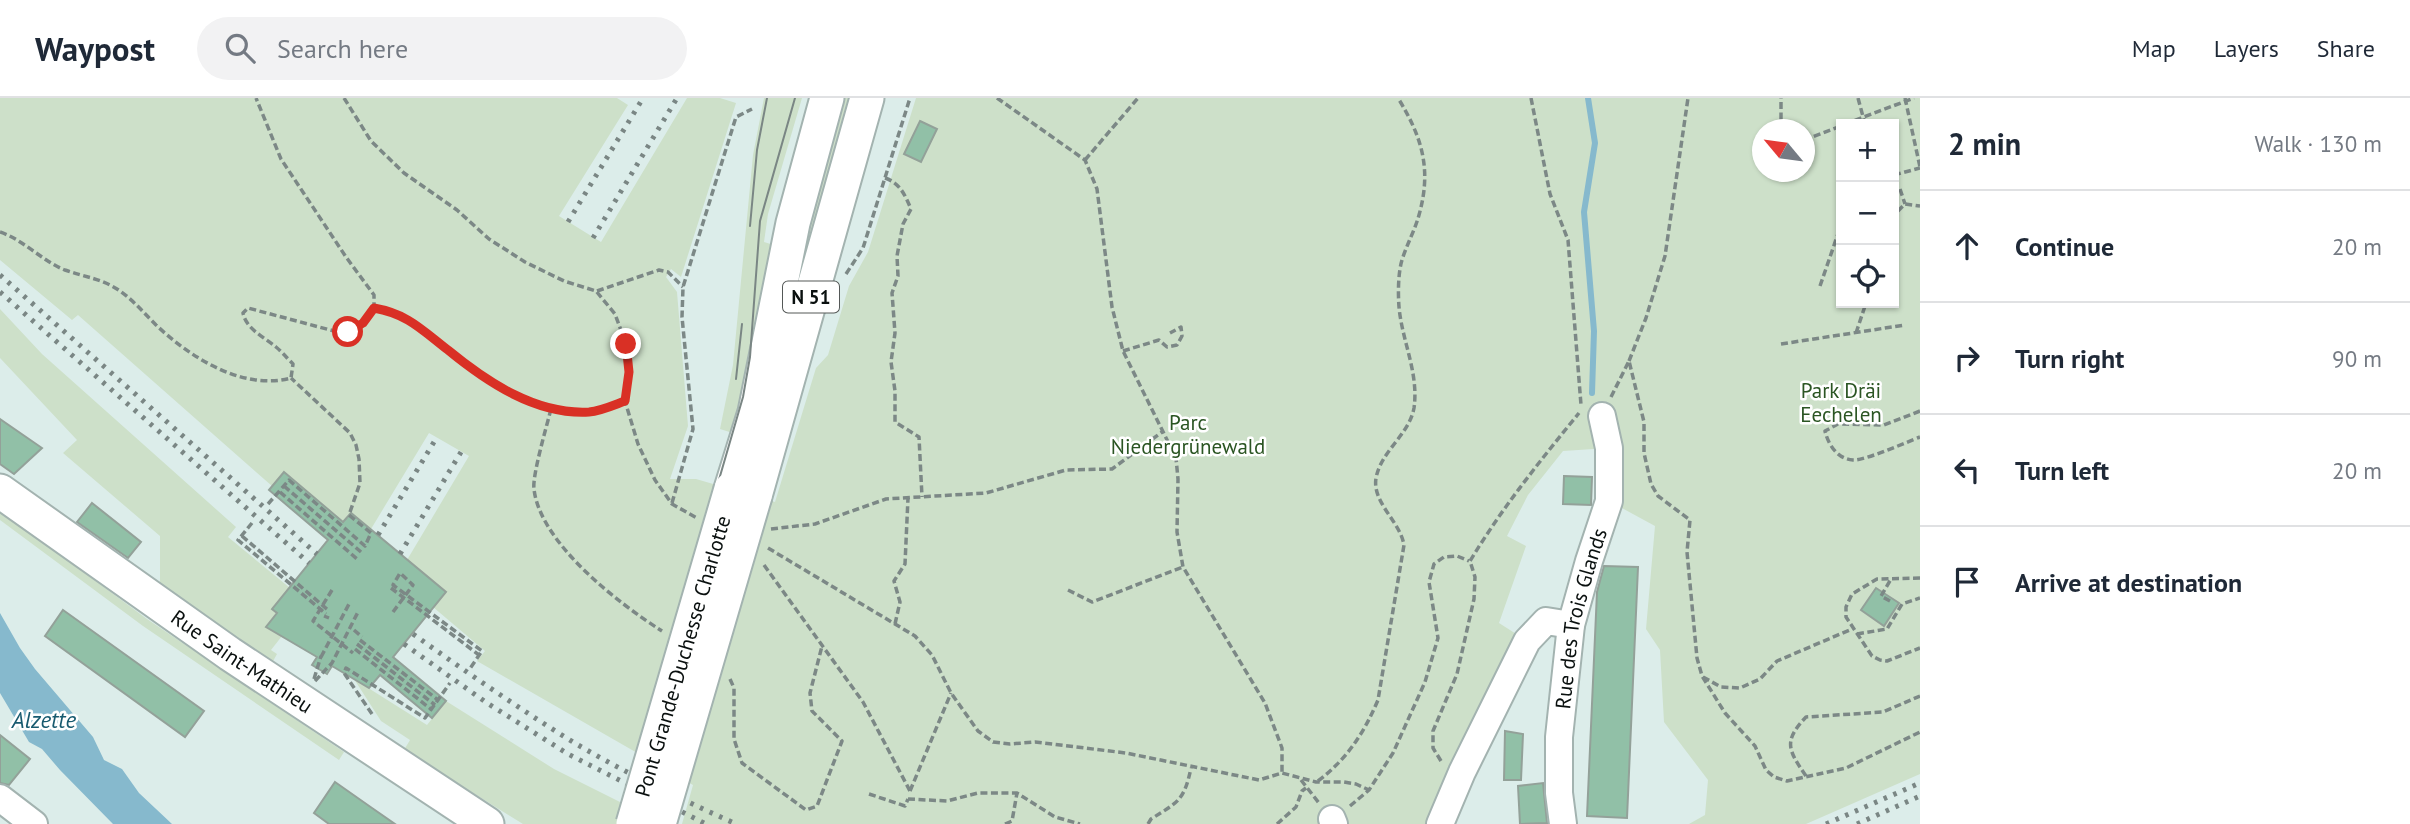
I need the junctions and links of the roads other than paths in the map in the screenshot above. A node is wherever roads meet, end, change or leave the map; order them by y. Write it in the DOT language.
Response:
graph roads {
  1 [pos="827,98"];
  2 [pos="867,98"];
  3 [pos="1602,416"];
  4 [pos="0,491"];
  5 [pos="743,493"];
  6 [pos="1571,625"];
  7 [pos="0,798"];
  8 [pos="34,824"];
  9 [pos="487,824"];
  10 [pos="633,824"];
  11 [pos="659,824"];
  12 [pos="1440,824"];
  13 [pos="1563,824"];
  1 -- 5 [label="main road, N 51"];
  2 -- 5 [label="main road, N 51"];
  3 -- 6 [label="street, Rue des Trois Glands"];
  4 -- 9 [label="main road, Rue Saint-Mathieu"];
  5 -- 10 [label="main road, Pont Grande-Duchesse Charlotte / N 51, bridge"];
  5 -- 11 [label="main road, Pont Grande-Duchesse Charlotte / N 51, bridge"];
  6 -- 12 [label="street"];
  6 -- 13 [label="street, Rue des Trois Glands"];
  7 -- 8 [label="street"];
}
